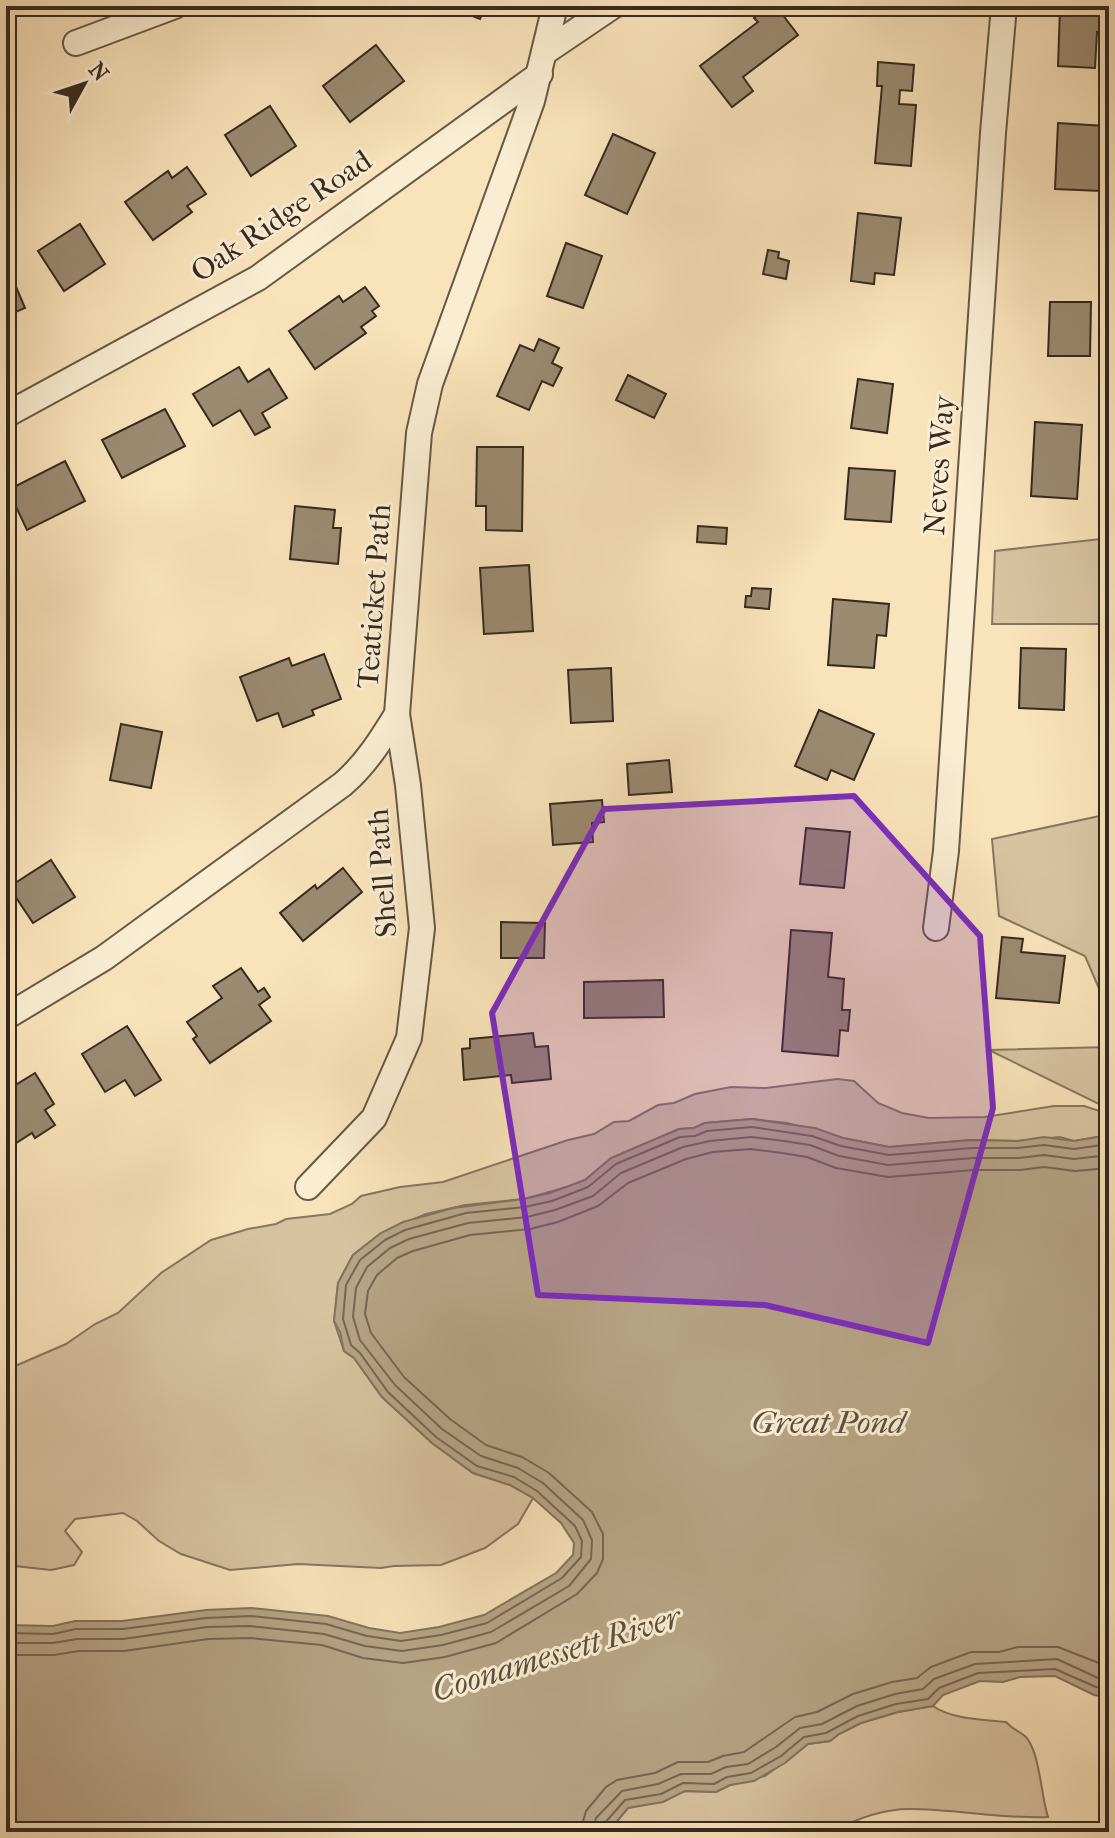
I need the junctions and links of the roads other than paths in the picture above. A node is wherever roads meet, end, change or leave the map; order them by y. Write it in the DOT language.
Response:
graph roads {
  1 [pos="175,6"];
  2 [pos="555,6"];
  3 [pos="613,6"];
  4 [pos="1004,6"];
  5 [pos="76,43"];
  6 [pos="542,63"];
  7 [pos="6,415"];
  8 [pos="397,714"];
  9 [pos="936,928"];
  10 [pos="6,1017"];
  11 [pos="308,1187"];
  1 -- 5 [label="street"];
  2 -- 6 [label="street, Teaticket Path"];
  3 -- 6 [label="street, Oak Ridge Road"];
  4 -- 9 [label="street, Neves Way"];
  6 -- 7 [label="street, Oak Ridge Road"];
  6 -- 8 [label="street, Teaticket Path"];
  8 -- 10 [label="street, Teaticket Path"];
  8 -- 11 [label="street, Shell Path"];
}
